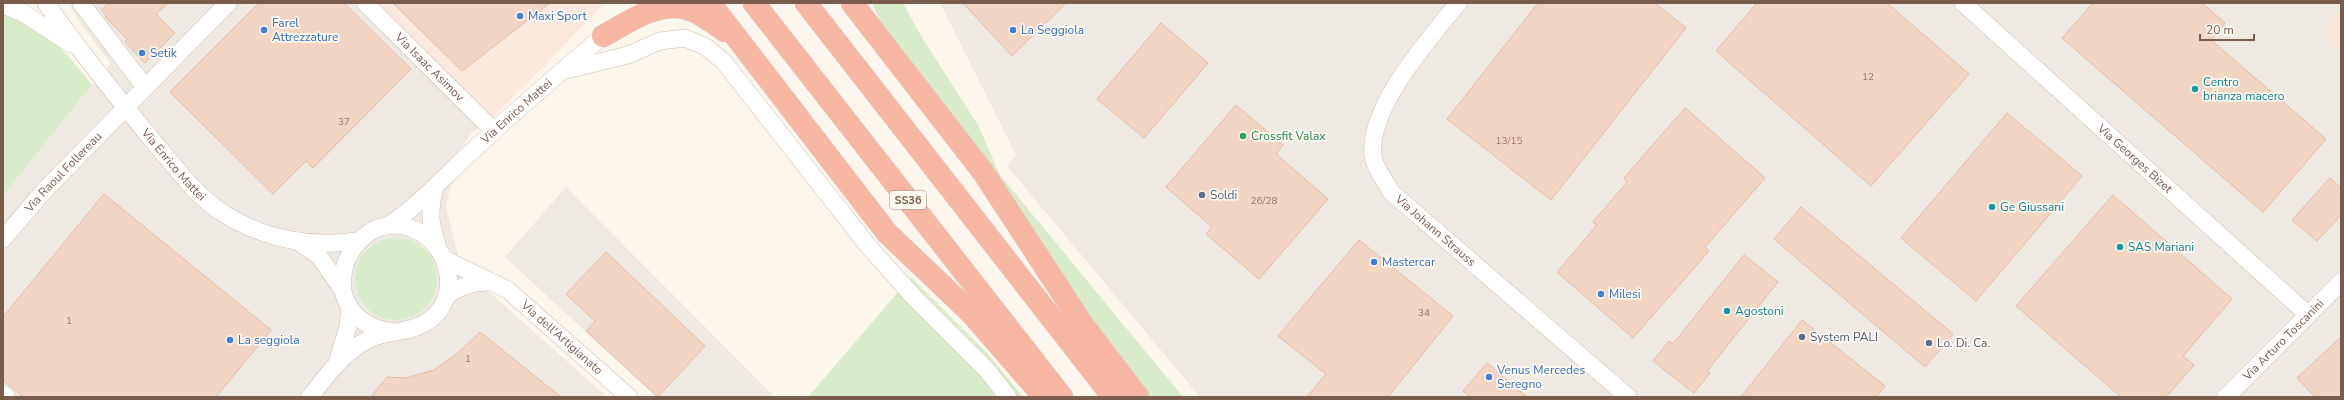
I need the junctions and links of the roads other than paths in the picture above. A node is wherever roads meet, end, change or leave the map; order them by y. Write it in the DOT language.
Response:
graph roads {
  1 [pos="46,3"];
  2 [pos="81,3"];
  3 [pos="228,3"];
  4 [pos="365,3"];
  5 [pos="631,3"];
  6 [pos="710,3"];
  7 [pos="754,3"];
  8 [pos="806,3"];
  9 [pos="852,3"];
  10 [pos="861,3"];
  11 [pos="1458,3"];
  12 [pos="1963,3"];
  13 [pos="3,5"];
  14 [pos="874,32"];
  15 [pos="603,36"];
  16 [pos="740,41"];
  17 [pos="78,48"];
  18 [pos="562,71"];
  19 [pos="145,87"];
  20 [pos="125,107"];
  21 [pos="494,131"];
  22 [pos="434,190"];
  23 [pos="389,225"];
  24 [pos="3,239"];
  25 [pos="357,241"];
  26 [pos="298,242"];
  27 [pos="437,244"];
  28 [pos="446,260"];
  29 [pos="492,282"];
  30 [pos="2341,282"];
  31 [pos="343,291"];
  32 [pos="447,295"];
  33 [pos="350,308"];
  34 [pos="2307,314"];
  35 [pos="394,332"];
  36 [pos="337,363"];
  37 [pos="3,394"];
  38 [pos="2232,395"];
  39 [pos="6,397"];
  40 [pos="310,397"];
  41 [pos="629,397"];
  42 [pos="1008,397"];
  43 [pos="1044,397"];
  44 [pos="1062,397"];
  45 [pos="1113,397"];
  46 [pos="1138,397"];
  47 [pos="1628,397"];
  1 -- 17 [label="street, Via Enrico Mattei"];
  2 -- 19 [label="street"];
  3 -- 19 [label="street, Via Raoul Follereau"];
  4 -- 21 [label="street, Via Isaac Asimov"];
  5 -- 15 [label="highway"];
  6 -- 16 [label="highway"];
  7 -- 44 [label="highway, SS36"];
  8 -- 45 [label="highway"];
  9 -- 14 [label="highway"];
  10 -- 14 [label="highway"];
  11 -- 47 [label="street, Via Johann Strauss"];
  12 -- 34 [label="street, Via Georges Bizet"];
  13 -- 17 [label="street, Via Enrico Mattei"];
  14 -- 46 [label="highway"];
  15 -- 16 [label="highway"];
  15 -- 18 [label="street, Via Enrico Mattei"];
  16 -- 43 [label="highway"];
  17 -- 20 [label="street, Via Enrico Mattei"];
  18 -- 21 [label="street, Via Enrico Mattei"];
  18 -- 42 [label="street"];
  19 -- 20 [label="street, Via Raoul Follereau"];
  20 -- 24 [label="street, Via Raoul Follereau"];
  20 -- 26 [label="street, Via Enrico Mattei"];
  21 -- 22 [label="street, Via Enrico Mattei"];
  22 -- 23 [label="street, Via Enrico Mattei"];
  22 -- 27 [label="street, Via Enrico Mattei"];
  23 -- 25 [label="street"];
  23 -- 27 [label="street"];
  25 -- 26 [label="street, Via Enrico Mattei"];
  25 -- 31 [label="street"];
  26 -- 31 [label="street, Via Enrico Mattei"];
  27 -- 28 [label="street"];
  28 -- 29 [label="street, Via dell'Artigianato"];
  28 -- 32 [label="street"];
  29 -- 32 [label="street"];
  29 -- 41 [label="street, Via dell'Artigianato"];
  30 -- 34 [label="street, Via Arturo Toscanini"];
  31 -- 33 [label="street"];
  32 -- 35 [label="street"];
  33 -- 35 [label="street"];
  33 -- 36 [label="street"];
  34 -- 38 [label="street, Via Arturo Toscanini"];
  35 -- 36 [label="street"];
  36 -- 40 [label="street"];
  37 -- 39 [label="street"];
}
